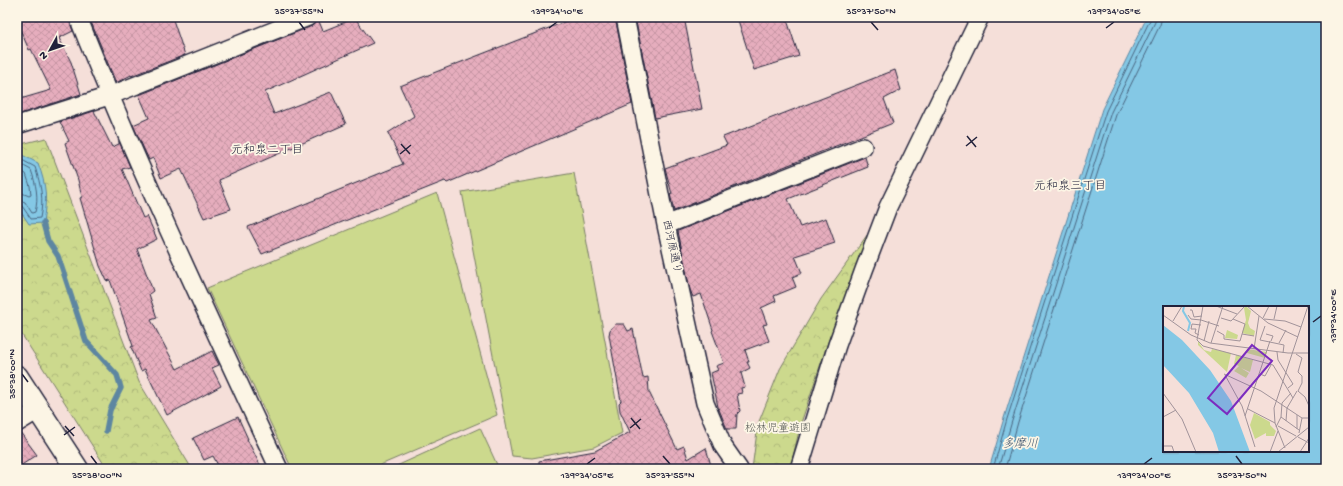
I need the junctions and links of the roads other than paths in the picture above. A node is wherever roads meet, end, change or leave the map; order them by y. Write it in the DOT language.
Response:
graph roads {
  1 [pos="78,17"];
  2 [pos="308,17"];
  3 [pos="625,17"];
  4 [pos="980,17"];
  5 [pos="109,96"];
  6 [pos="17,125"];
  7 [pos="863,147"];
  8 [pos="666,225"];
  9 [pos="17,377"];
  10 [pos="38,410"];
  11 [pos="17,423"];
  12 [pos="77,469"];
  13 [pos="279,469"];
  14 [pos="739,469"];
  15 [pos="799,469"];
  1 -- 5 [label="street"];
  2 -- 5 [label="street"];
  3 -- 8 [label="street, 西河原通り"];
  4 -- 15 [label="street"];
  5 -- 6 [label="street"];
  5 -- 13 [label="street"];
  7 -- 8 [label="street"];
  8 -- 14 [label="street, 西河原通り"];
  9 -- 10 [label="main road"];
  10 -- 11 [label="street"];
  10 -- 12 [label="main road"];
}
